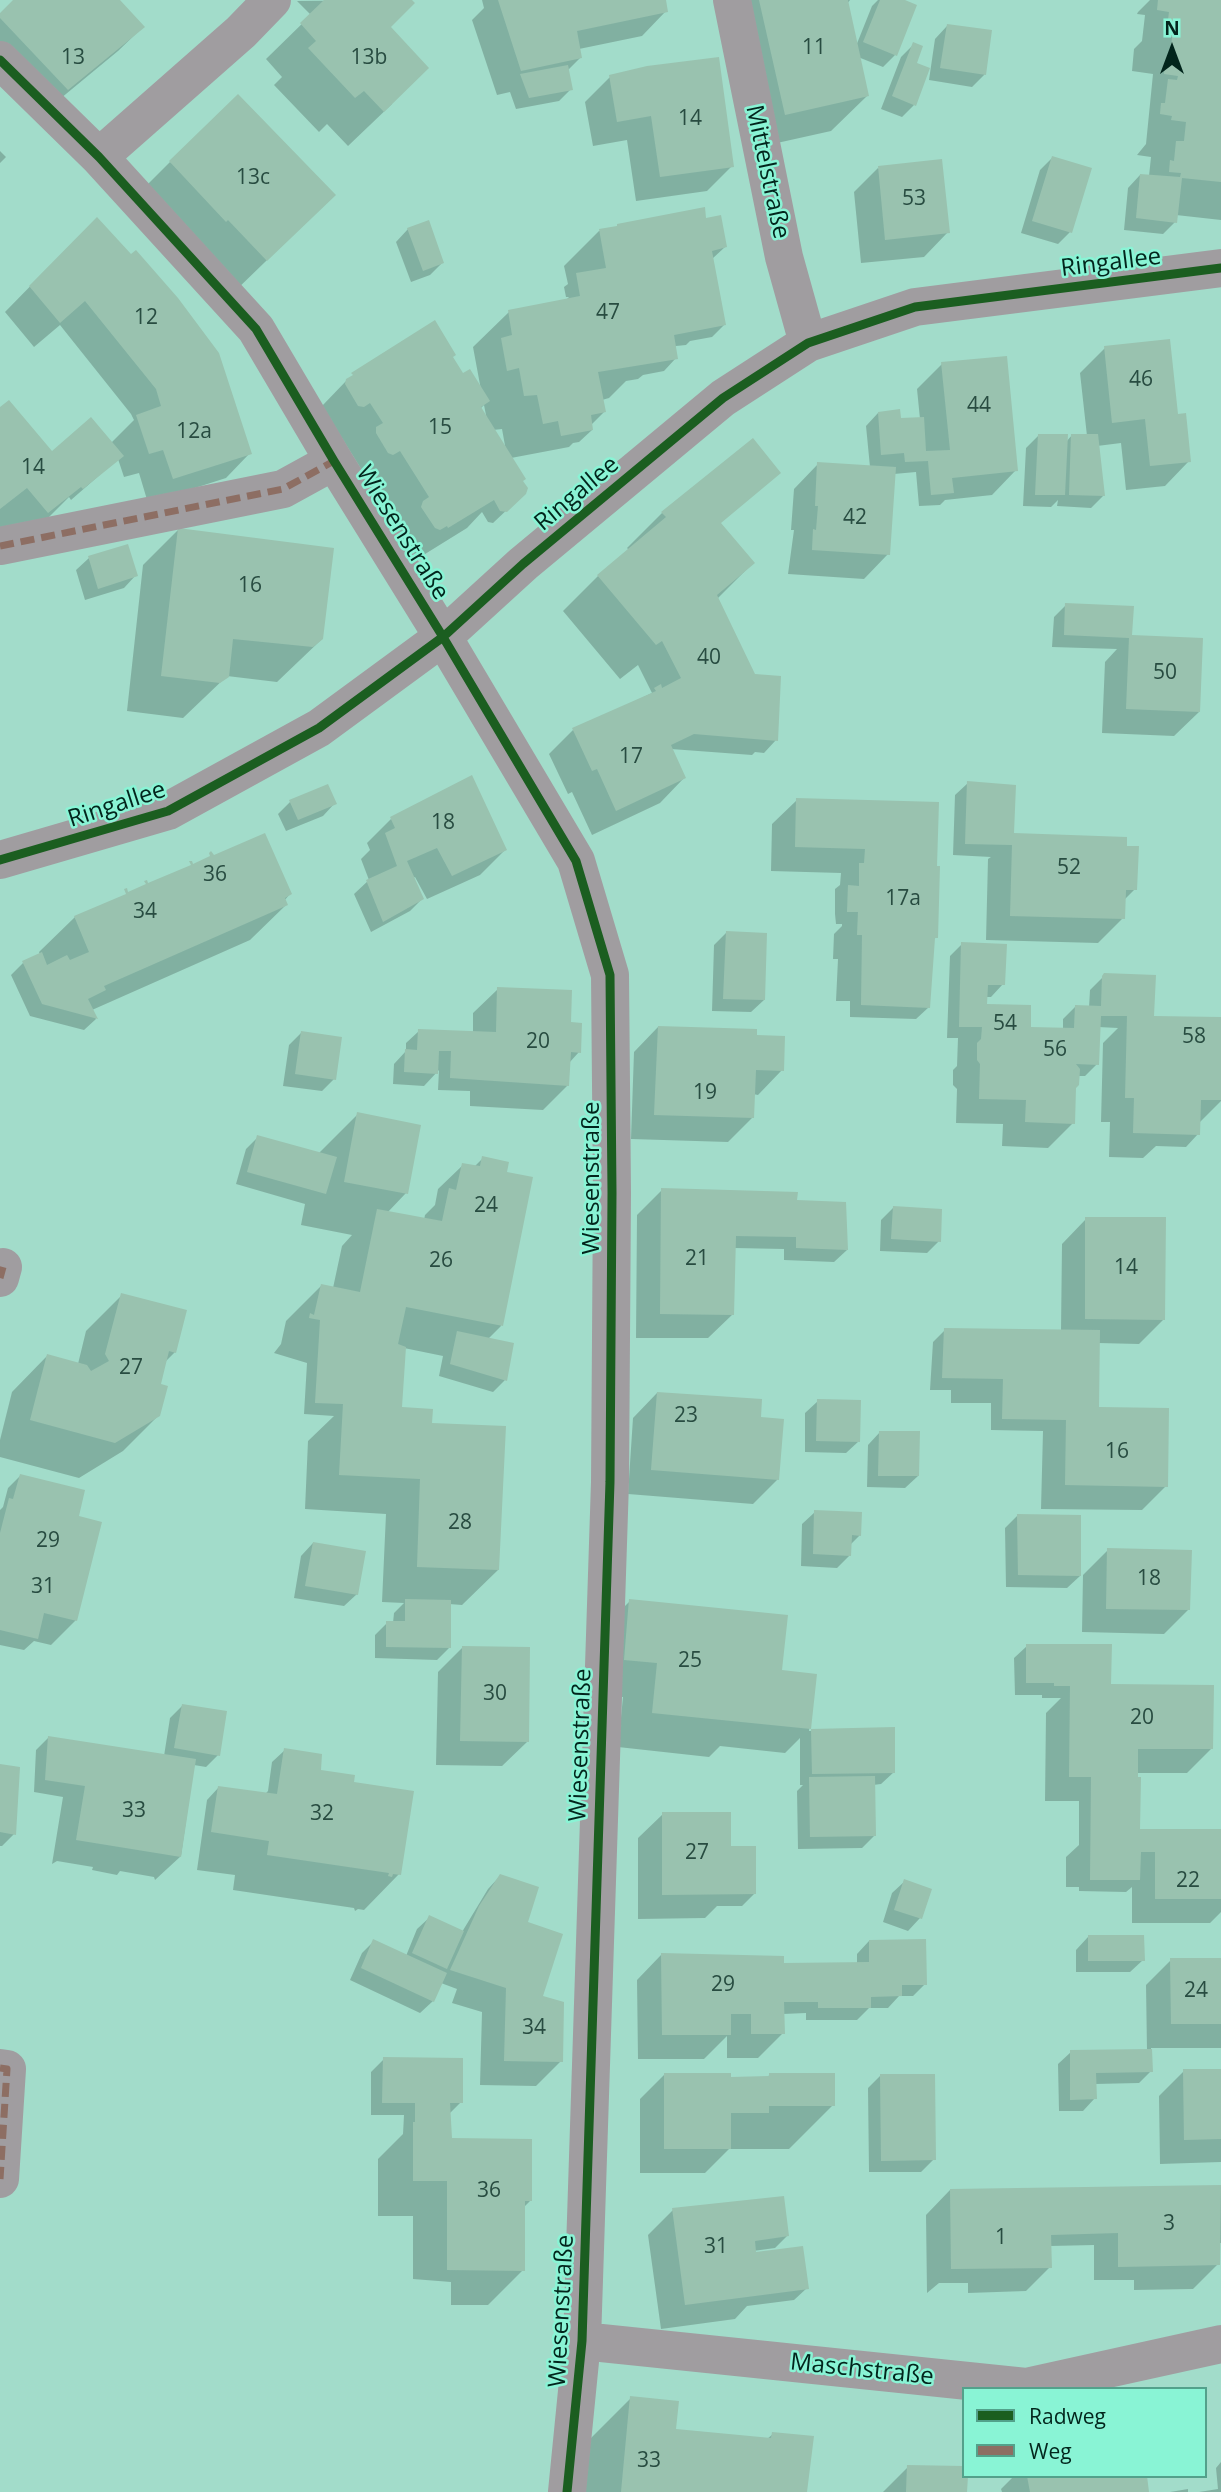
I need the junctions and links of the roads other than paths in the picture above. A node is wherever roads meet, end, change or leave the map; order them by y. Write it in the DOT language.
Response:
graph roads {
  1 [pos="272,0"];
  2 [pos="732,0"];
  3 [pos="0,60"];
  4 [pos="99,158"];
  5 [pos="1221,268"];
  6 [pos="808,343"];
  7 [pos="334,461"];
  8 [pos="0,546"];
  9 [pos="443,637"];
  10 [pos="0,860"];
  11 [pos="0,2068"];
  12 [pos="0,2179"];
  13 [pos="582,2341"];
  14 [pos="1221,2344"];
  15 [pos="566,2492"];
  1 -- 4 [label="street"];
  2 -- 6 [label="street, Mittelstraße"];
  3 -- 4 [label="street, Wiesenstraße"];
  4 -- 7 [label="street, Wiesenstraße"];
  5 -- 6 [label="street, Ringallee"];
  6 -- 9 [label="street, Ringallee"];
  7 -- 8 [label="street, Wiesenstraße"];
  7 -- 9 [label="street, Wiesenstraße"];
  9 -- 10 [label="street, Ringallee"];
  9 -- 13 [label="street, Wiesenstraße"];
  11 -- 12 [label="street"];
  13 -- 14 [label="street, Maschstraße"];
  13 -- 15 [label="street, Wiesenstraße"];
}
